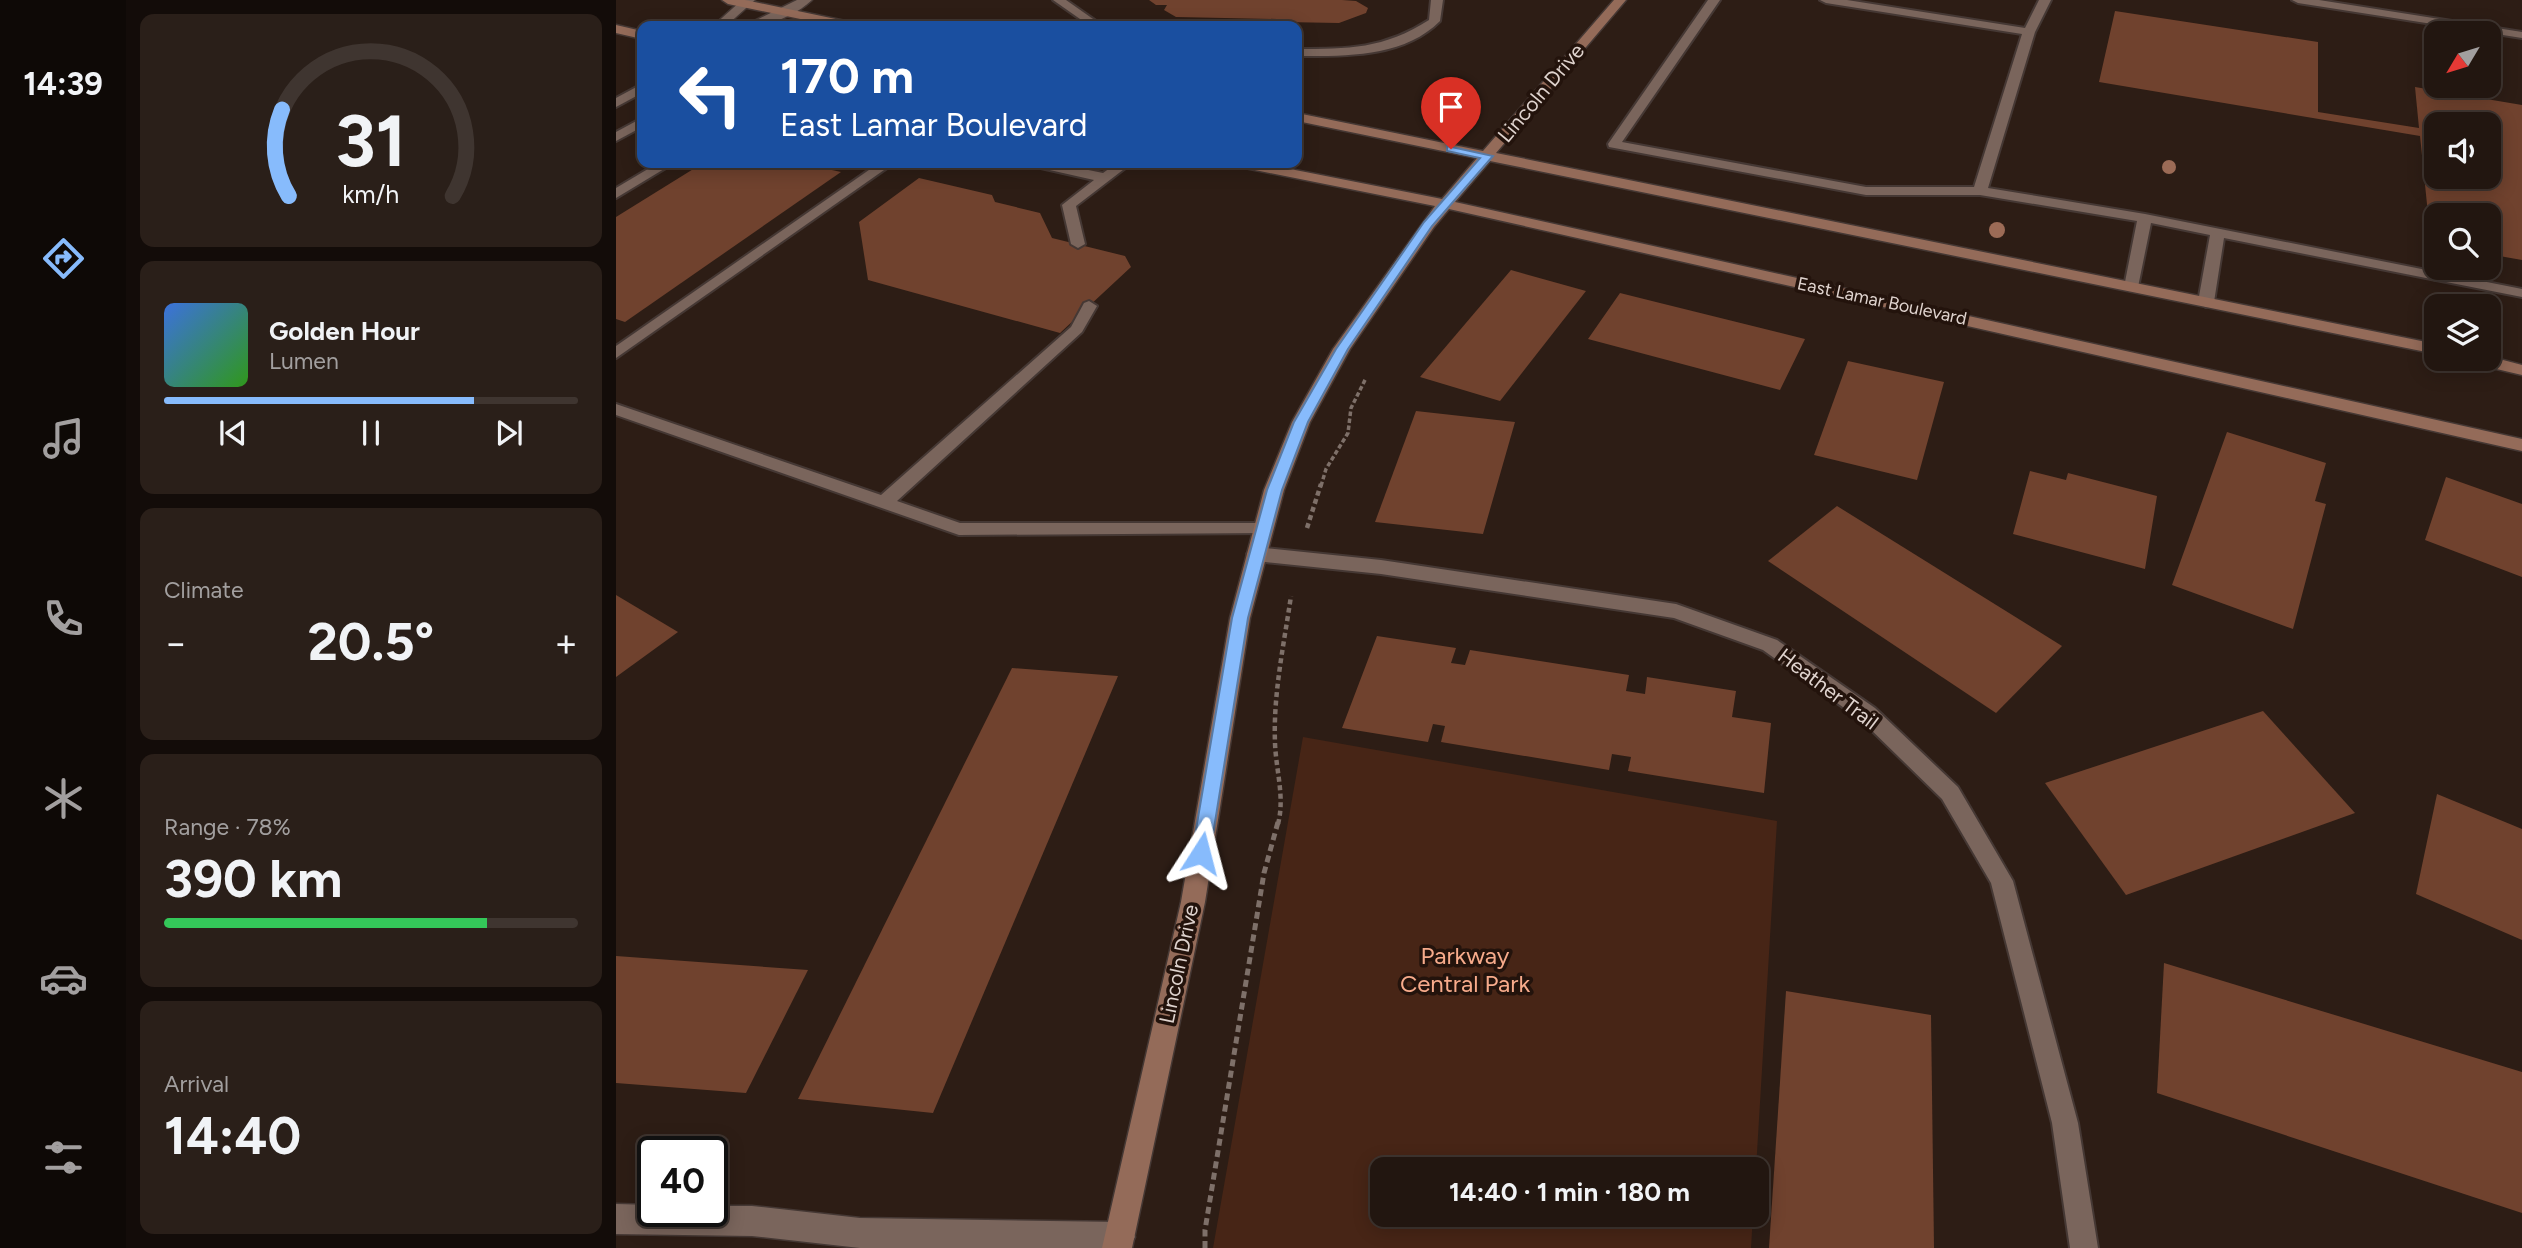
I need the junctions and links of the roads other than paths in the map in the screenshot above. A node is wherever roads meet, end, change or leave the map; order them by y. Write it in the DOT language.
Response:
graph roads {
  1 [pos="728,0"];
  2 [pos="806,0"];
  3 [pos="1059,0"];
  4 [pos="1437,0"];
  5 [pos="1620,0"];
  6 [pos="1714,0"];
  7 [pos="1826,0"];
  8 [pos="2045,0"];
  9 [pos="2298,0"];
  10 [pos="747,2"];
  11 [pos="784,13"];
  12 [pos="725,21"];
  13 [pos="763,21"];
  14 [pos="825,21"];
  15 [pos="1090,21"];
  16 [pos="616,29"];
  17 [pos="2029,32"];
  18 [pos="637,33"];
  19 [pos="2522,35"];
  20 [pos="1302,53"];
  21 [pos="637,94"];
  22 [pos="616,103"];
  23 [pos="1302,118"];
  24 [pos="637,125"];
  25 [pos="616,137"];
  26 [pos="1488,156"];
  27 [pos="659,168"];
  28 [pos="880,168"];
  29 [pos="1060,168"];
  30 [pos="1118,168"];
  31 [pos="1265,168"];
  32 [pos="1105,178"];
  33 [pos="1980,191"];
  34 [pos="616,194"];
  35 [pos="1445,204"];
  36 [pos="2145,218"];
  37 [pos="2218,232"];
  38 [pos="1078,244"];
  39 [pos="2131,287"];
  40 [pos="2522,293"];
  41 [pos="2206,302"];
  42 [pos="1089,306"];
  43 [pos="2424,347"];
  44 [pos="616,353"];
  45 [pos="2501,365"];
  46 [pos="2522,370"];
  47 [pos="616,409"];
  48 [pos="2522,445"];
  49 [pos="883,503"];
  50 [pos="1263,529"];
  51 [pos="1256,554"];
  52 [pos="616,1219"];
  53 [pos="1118,1243"];
  54 [pos="2084,1248"];
  1 -- 10 [label="main road"];
  2 -- 11 [label="street"];
  3 -- 15 [label="lane"];
  4 -- 20 [label="lane"];
  5 -- 26 [label="main road, Lincoln Drive"];
  6 -- 33 [label="lane"];
  7 -- 17 [label="lane"];
  8 -- 17 [label="lane"];
  9 -- 19 [label="lane"];
  10 -- 11 [label="main road"];
  10 -- 12 [label="street"];
  11 -- 13 [label="street"];
  11 -- 14 [label="main road"];
  16 -- 18 [label="main road"];
  17 -- 33 [label="lane"];
  21 -- 22 [label="lane"];
  23 -- 26 [label="main road"];
  24 -- 25 [label="lane"];
  26 -- 35 [label="main road, Lincoln Drive"];
  26 -- 39 [label="main road"];
  27 -- 34 [label="lane"];
  28 -- 44 [label="lane"];
  29 -- 32 [label="lane"];
  30 -- 32 [label="lane"];
  31 -- 35 [label="main road, East Lamar Boulevard"];
  32 -- 38 [label="lane"];
  33 -- 36 [label="lane"];
  35 -- 48 [label="main road, East Lamar Boulevard"];
  35 -- 50 [label="main road, Lincoln Drive"];
  36 -- 37 [label="lane"];
  36 -- 39 [label="lane"];
  37 -- 40 [label="lane"];
  37 -- 41 [label="lane"];
  39 -- 41 [label="main road"];
  41 -- 43 [label="main road"];
  42 -- 49 [label="lane"];
  45 -- 46 [label="main road"];
  47 -- 49 [label="lane"];
  49 -- 50 [label="lane"];
  50 -- 51 [label="main road, Lincoln Drive"];
  51 -- 53 [label="main road, Lincoln Drive"];
  51 -- 54 [label="lane, Heather Trail"];
  52 -- 53 [label="street"];
}
